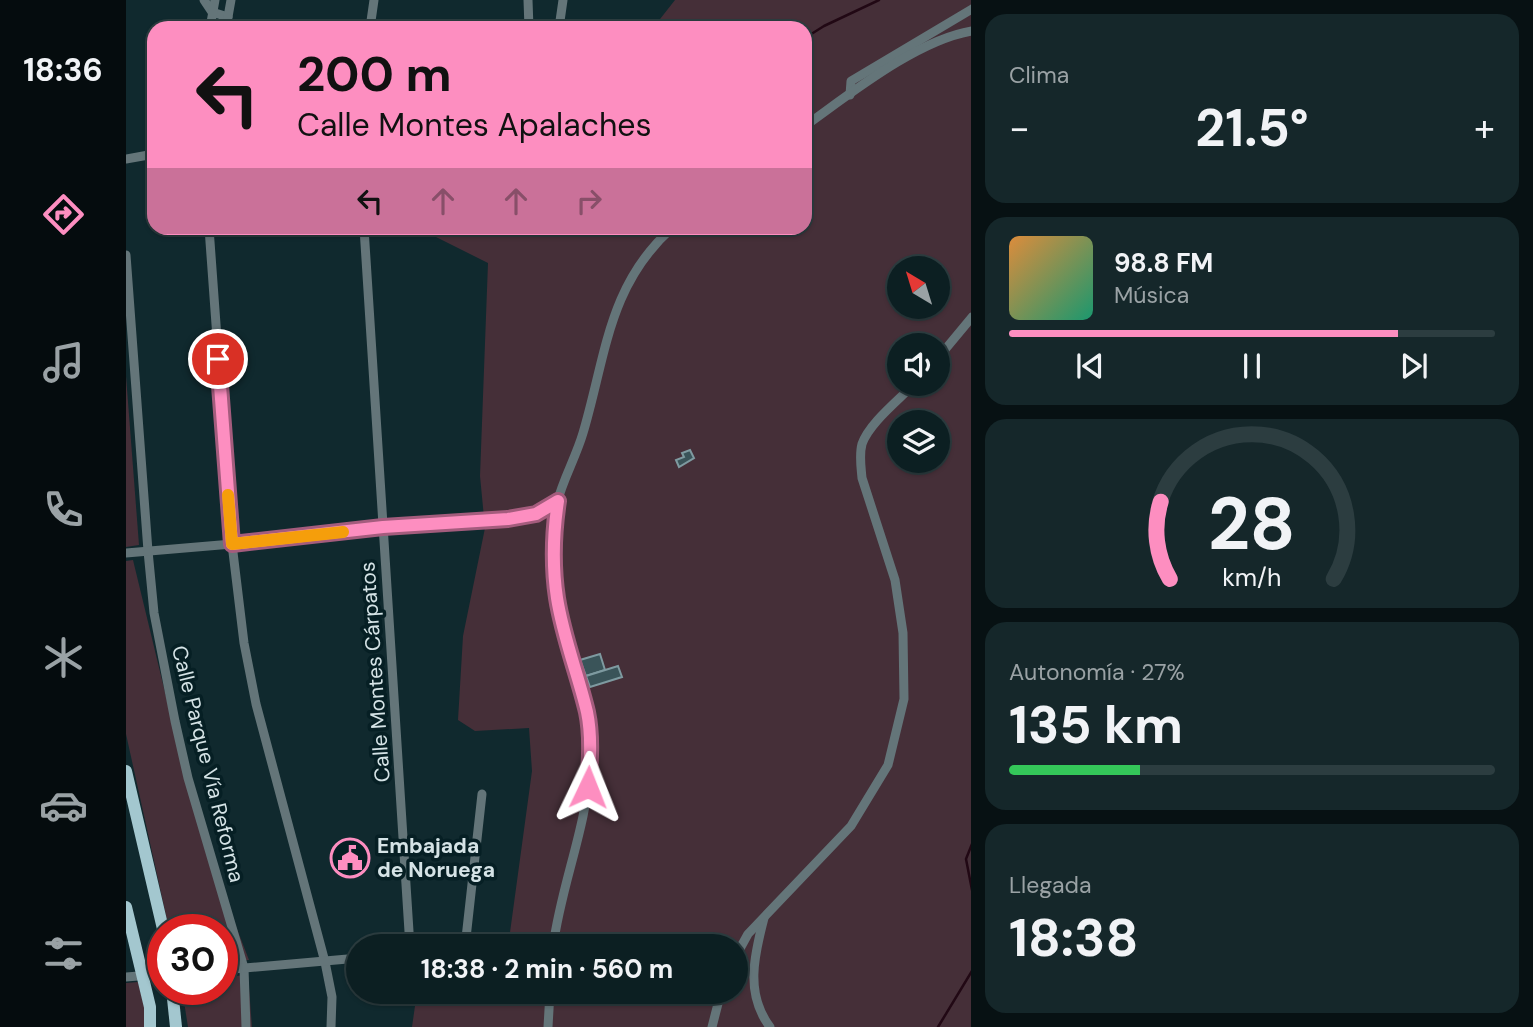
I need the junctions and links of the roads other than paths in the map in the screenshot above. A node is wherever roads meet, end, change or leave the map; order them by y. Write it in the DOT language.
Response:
graph roads {
  1 [pos="204,0"];
  2 [pos="215,0"];
  3 [pos="231,0"];
  4 [pos="374,0"];
  5 [pos="528,0"];
  6 [pos="563,0"];
  7 [pos="971,9"];
  8 [pos="212,12"];
  9 [pos="228,17"];
  10 [pos="211,21"];
  11 [pos="227,21"];
  12 [pos="371,21"];
  13 [pos="528,21"];
  14 [pos="560,21"];
  15 [pos="971,31"];
  16 [pos="850,95"];
  17 [pos="812,121"];
  18 [pos="147,155"];
  19 [pos="126,159"];
  20 [pos="210,235"];
  21 [pos="365,235"];
  22 [pos="666,235"];
  23 [pos="126,255"];
  24 [pos="971,317"];
  25 [pos="950,343"];
  26 [pos="903,396"];
  27 [pos="558,501"];
  28 [pos="383,527"];
  29 [pos="232,544"];
  30 [pos="148,551"];
  31 [pos="126,553"];
  32 [pos="126,771"];
  33 [pos="482,794"];
  34 [pos="126,907"];
  35 [pos="159,914"];
  36 [pos="764,917"];
  37 [pos="409,934"];
  38 [pos="467,934"];
  39 [pos="555,934"];
  40 [pos="748,934"];
  41 [pos="346,959"];
  42 [pos="324,962"];
  43 [pos="244,968"];
  44 [pos="238,969"];
  45 [pos="143,976"];
  46 [pos="147,976"];
  47 [pos="126,977"];
  48 [pos="549,1004"];
  49 [pos="718,1004"];
  50 [pos="174,1005"];
  51 [pos="150,1027"];
  52 [pos="176,1027"];
  53 [pos="246,1027"];
  54 [pos="331,1027"];
  55 [pos="548,1027"];
  56 [pos="712,1027"];
  57 [pos="770,1027"];
  1 -- 8 [label="street"];
  2 -- 8 [label="street"];
  3 -- 9 [label="street"];
  4 -- 12 [label="street"];
  5 -- 13 [label="street"];
  6 -- 14 [label="street"];
  7 -- 16 [label="street"];
  8 -- 9 [label="street"];
  8 -- 10 [label="street"];
  9 -- 11 [label="street"];
  15 -- 16 [label="street"];
  16 -- 17 [label="street"];
  18 -- 19 [label="street"];
  20 -- 29 [label="street"];
  21 -- 28 [label="street, Calle Montes Cárpatos"];
  22 -- 27 [label="street"];
  23 -- 30 [label="street, Calle Parque Vía Reforma"];
  24 -- 25 [label="street"];
  26 -- 36 [label="street"];
  27 -- 28 [label="street"];
  27 -- 39 [label="street"];
  28 -- 29 [label="street"];
  28 -- 37 [label="street, Calle Montes Cárpatos"];
  29 -- 30 [label="street"];
  29 -- 42 [label="street"];
  30 -- 31 [label="street"];
  30 -- 43 [label="street, Calle Parque Vía Reforma"];
  32 -- 35 [label="main road"];
  33 -- 38 [label="street"];
  34 -- 45 [label="main road"];
  36 -- 40 [label="street"];
  36 -- 57 [label="street"];
  41 -- 42 [label="street"];
  42 -- 43 [label="street"];
  42 -- 54 [label="street"];
  43 -- 44 [label="street"];
  43 -- 53 [label="street, Calle Parque Vía Reforma"];
  45 -- 46 [label="street"];
  45 -- 47 [label="street"];
  45 -- 51 [label="main road"];
  48 -- 55 [label="street"];
  49 -- 56 [label="street"];
  50 -- 52 [label="main road"];
}
